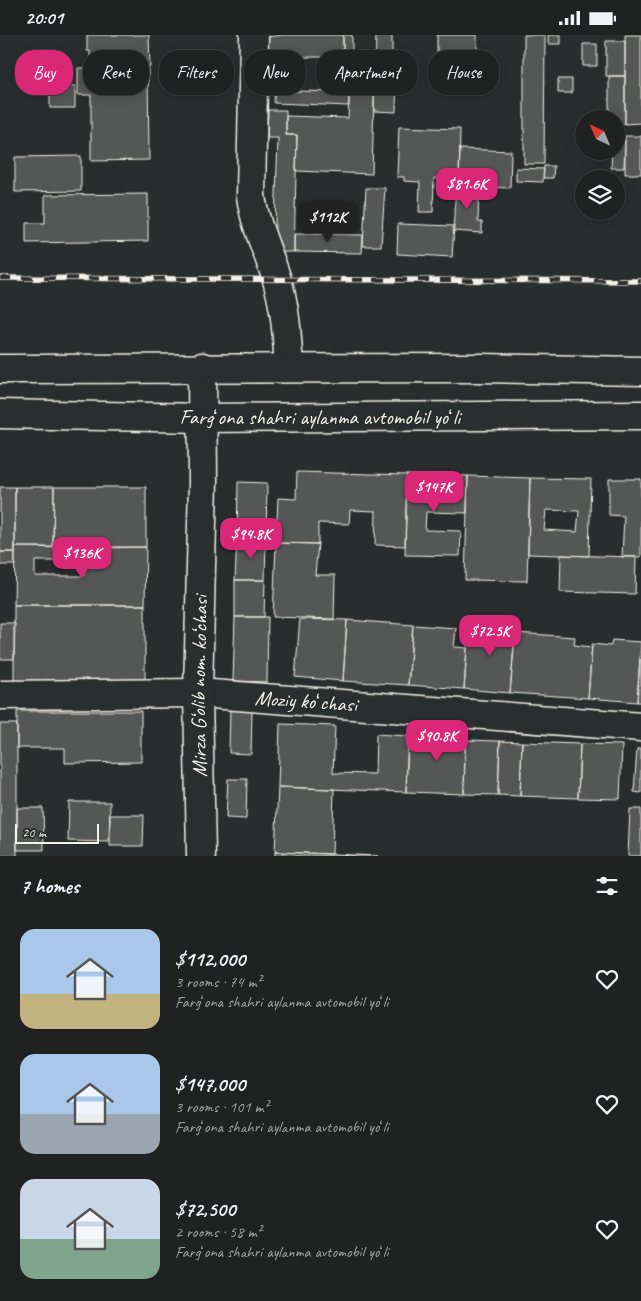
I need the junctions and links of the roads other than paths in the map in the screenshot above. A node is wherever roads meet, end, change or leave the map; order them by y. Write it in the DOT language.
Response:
graph roads {
  1 [pos="254,35"];
  2 [pos="202,367"];
  3 [pos="289,368"];
  4 [pos="0,369"];
  5 [pos="641,371"];
  6 [pos="0,414"];
  7 [pos="641,415"];
  8 [pos="203,418"];
  9 [pos="198,693"];
  10 [pos="0,695"];
  11 [pos="641,727"];
  12 [pos="201,856"];
  1 -- 3 [label="main road"];
  2 -- 3 [label="main road"];
  2 -- 4 [label="main road"];
  2 -- 8 [label="main road, Mirza G‘olib nom. ko‘chasi"];
  3 -- 5 [label="main road"];
  6 -- 8 [label="main road, Fargʻona shahri aylanma avtomobil yoʻli"];
  7 -- 8 [label="main road, Fargʻona shahri aylanma avtomobil yoʻli"];
  8 -- 9 [label="main road, Mirza G‘olib nom. ko‘chasi"];
  9 -- 10 [label="main road, Moziy koʻchasi"];
  9 -- 11 [label="main road, Moziy koʻchasi"];
  9 -- 12 [label="main road, Mirza G‘olib nom. ko‘chasi"];
}
